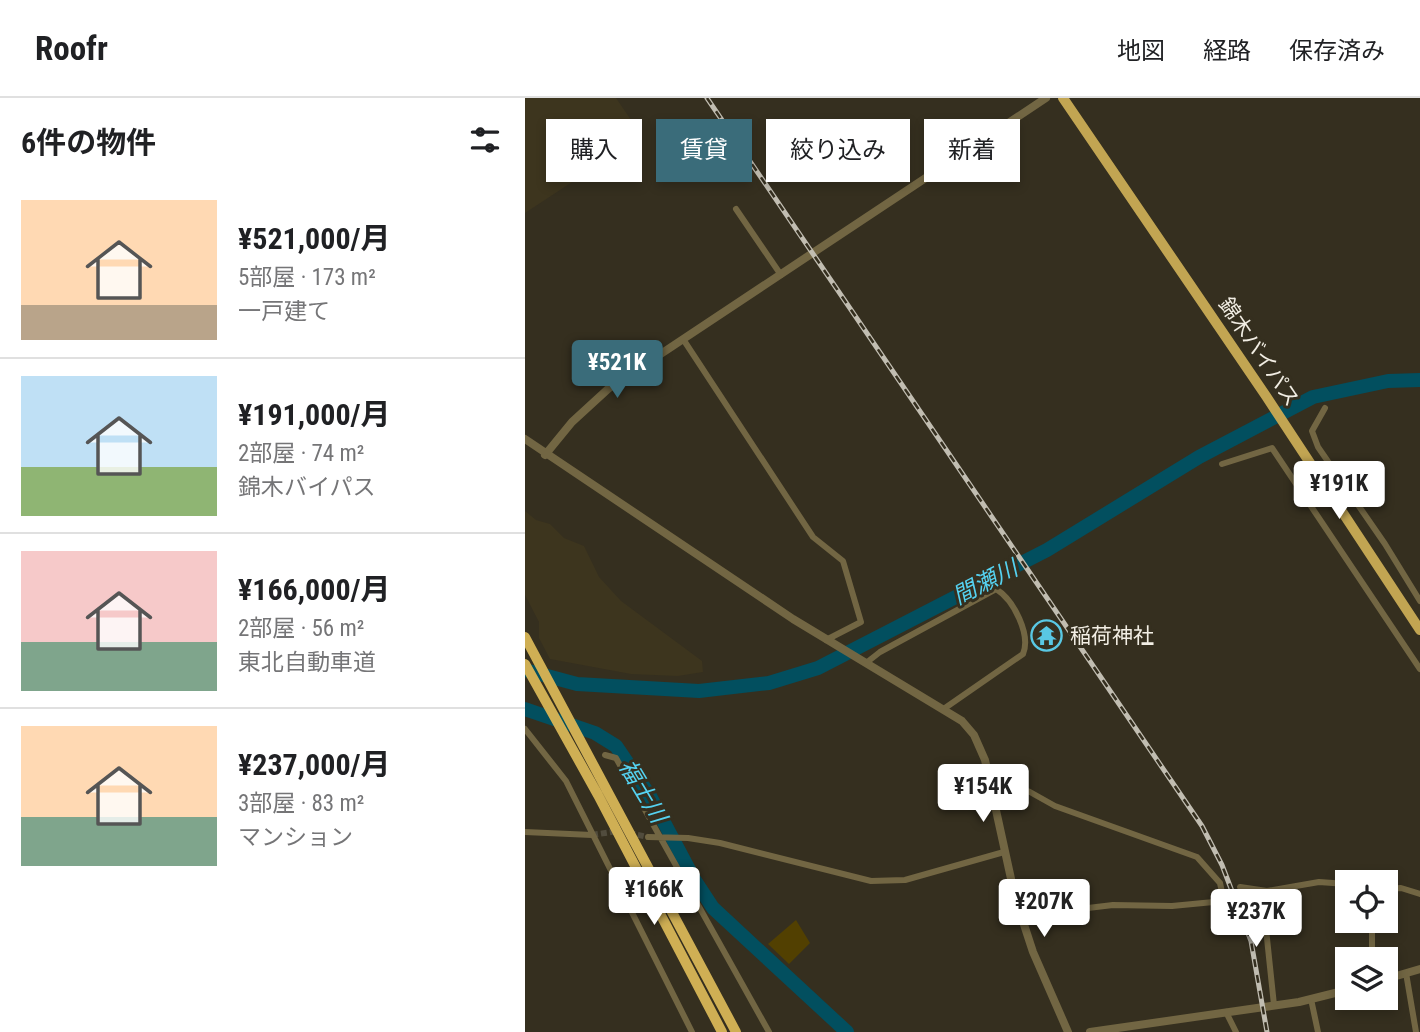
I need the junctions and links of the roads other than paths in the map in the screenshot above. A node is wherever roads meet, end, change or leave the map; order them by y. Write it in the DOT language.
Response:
graph roads {
  1 [pos="1046,98"];
  2 [pos="1063,98"];
  3 [pos="736,208"];
  4 [pos="781,275"];
  5 [pos="683,339"];
  6 [pos="1325,408"];
  7 [pos="525,439"];
  8 [pos="545,455"];
  9 [pos="1222,464"];
  10 [pos="1420,601"];
  11 [pos="1420,630"];
  12 [pos="526,640"];
  13 [pos="831,643"];
  14 [pos="863,662"];
  15 [pos="525,664"];
  16 [pos="1420,669"];
  17 [pos="945,708"];
  18 [pos="525,729"];
  19 [pos="605,755"];
  20 [pos="989,780"];
  21 [pos="525,832"];
  22 [pos="592,835"];
  23 [pos="660,836"];
  24 [pos="647,837"];
  25 [pos="1004,852"];
  26 [pos="1335,883"];
  27 [pos="1240,887"];
  28 [pos="1398,888"];
  29 [pos="1262,891"];
  30 [pos="1420,894"];
  31 [pos="1021,916"];
  32 [pos="1420,969"];
  33 [pos="1406,973"];
  34 [pos="1398,975"];
  35 [pos="1335,993"];
  36 [pos="1311,999"];
  37 [pos="1274,1005"];
  38 [pos="1226,1012"];
  39 [pos="692,1032"];
  40 [pos="722,1032"];
  41 [pos="736,1032"];
  42 [pos="769,1032"];
  43 [pos="1069,1032"];
  44 [pos="1090,1032"];
  45 [pos="1236,1032"];
  46 [pos="1318,1032"];
  47 [pos="1416,1032"];
  1 -- 4 [label="street"];
  2 -- 11 [label="highway, 錦木バイパス"];
  3 -- 4 [label="street"];
  4 -- 5 [label="street"];
  5 -- 8 [label="street"];
  5 -- 13 [label="street"];
  6 -- 10 [label="street"];
  7 -- 8 [label="street"];
  8 -- 13 [label="street"];
  9 -- 16 [label="street"];
  12 -- 41 [label="highway"];
  13 -- 14 [label="street"];
  14 -- 17 [label="street"];
  14 -- 17 [label="street"];
  15 -- 40 [label="highway"];
  17 -- 20 [label="street"];
  18 -- 22 [label="street"];
  19 -- 23 [label="street"];
  20 -- 25 [label="street"];
  20 -- 31 [label="street"];
  21 -- 22 [label="street"];
  22 -- 39 [label="street"];
  23 -- 24 [label="street"];
  23 -- 25 [label="street"];
  23 -- 42 [label="street"];
  25 -- 31 [label="street"];
  26 -- 29 [label="street"];
  27 -- 29 [label="street"];
  28 -- 30 [label="street"];
  29 -- 37 [label="street"];
  31 -- 43 [label="street"];
  32 -- 33 [label="street"];
  33 -- 34 [label="street"];
  33 -- 47 [label="street"];
  35 -- 36 [label="street"];
  36 -- 37 [label="street"];
  36 -- 46 [label="street"];
  37 -- 38 [label="street"];
  38 -- 44 [label="street"];
  38 -- 45 [label="street"];
}
